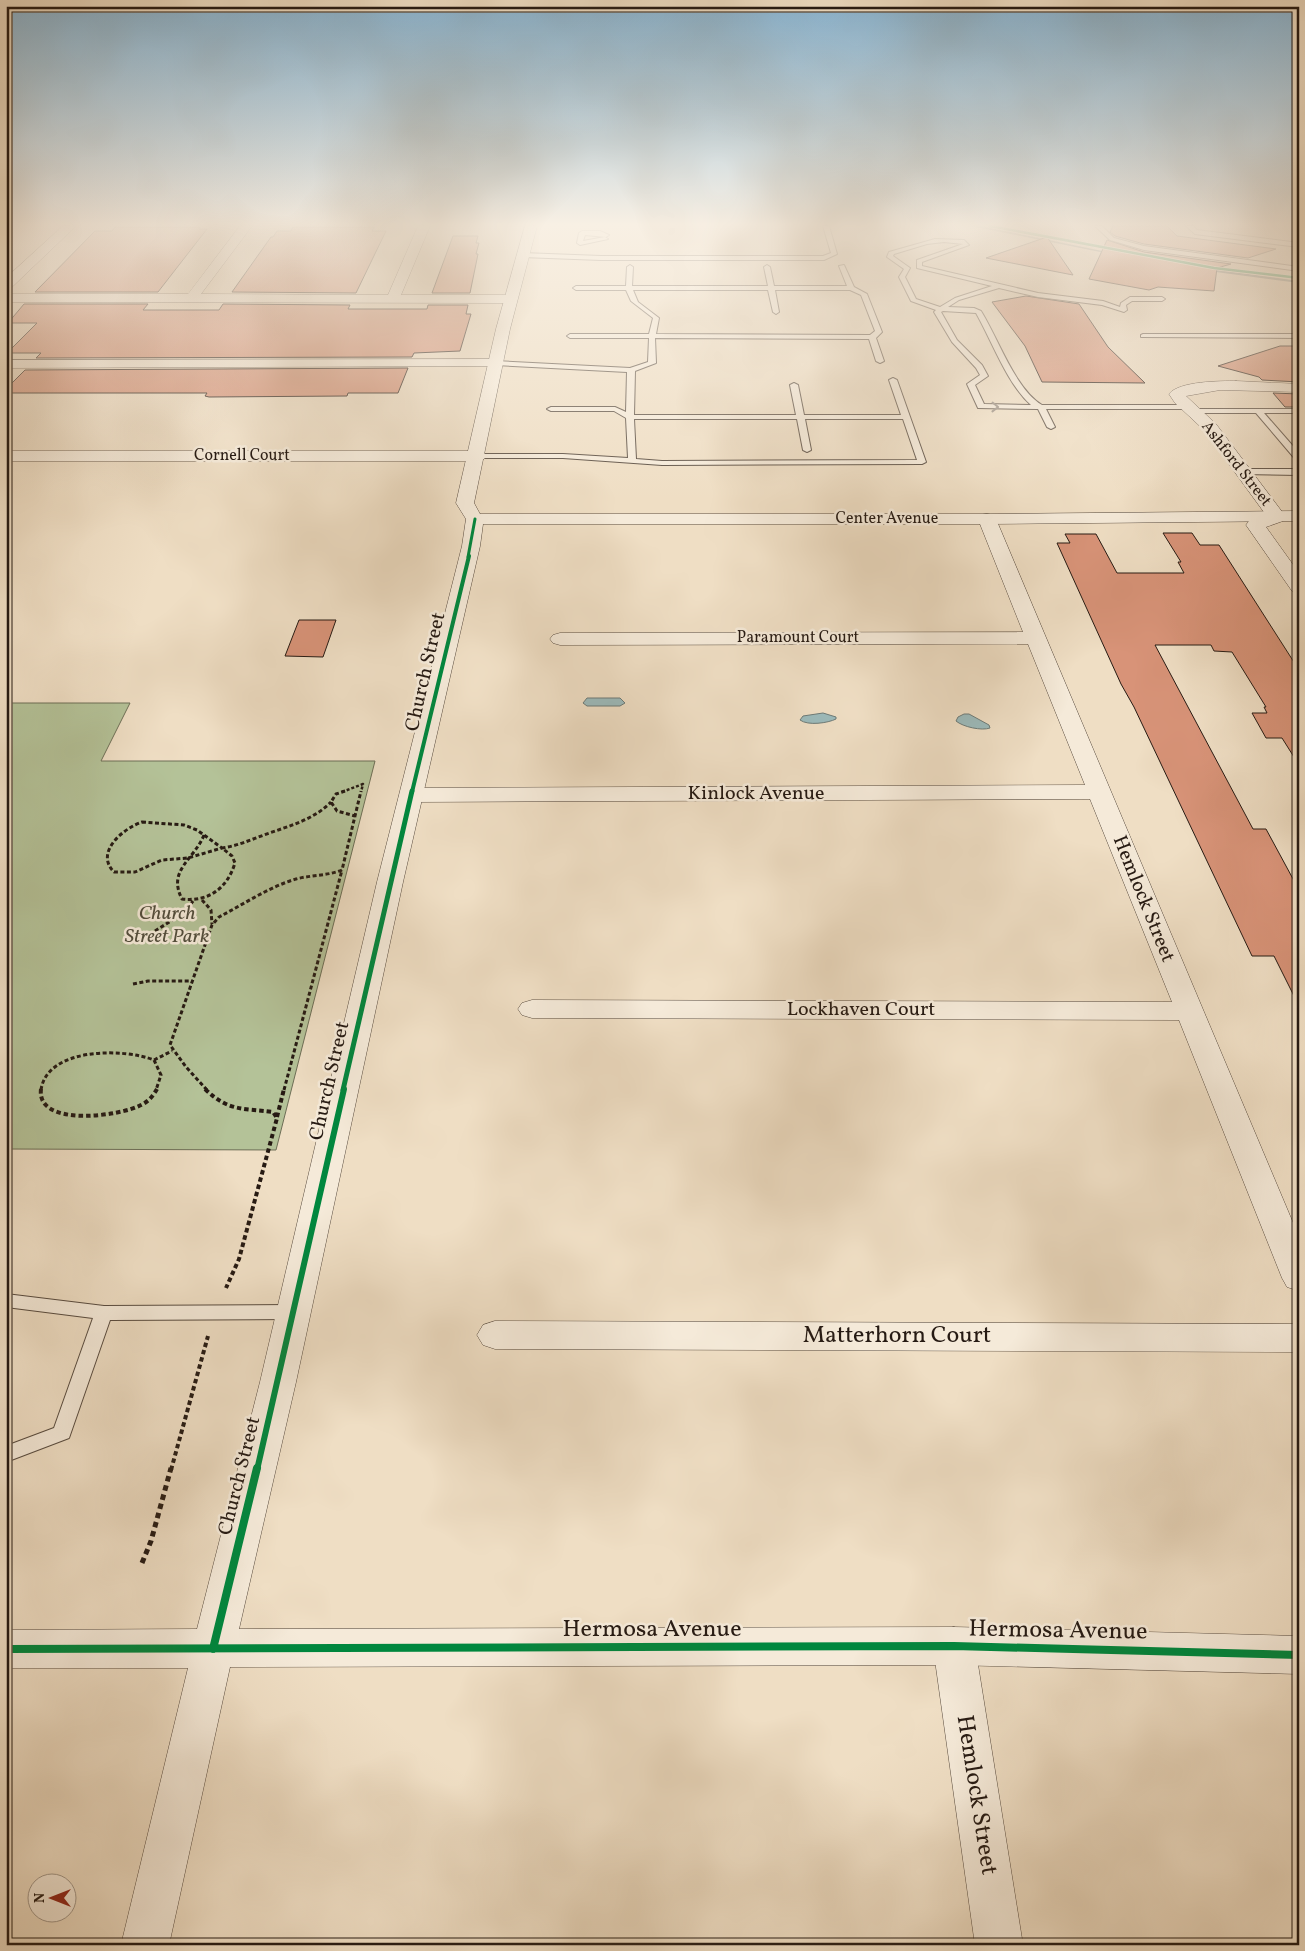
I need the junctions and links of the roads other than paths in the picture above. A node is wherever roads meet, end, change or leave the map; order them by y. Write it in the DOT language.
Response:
graph roads {
  1 [pos="506,317"];
  2 [pos="655,317"];
  3 [pos="873,317"];
  4 [pos="940,317"];
  5 [pos="982,317"];
  6 [pos="570,336"];
  7 [pos="1144,336"];
  8 [pos="1299,336"];
  9 [pos="872,337"];
  10 [pos="652,338"];
  11 [pos="880,360"];
  12 [pos="495,363"];
  13 [pos="6,364"];
  14 [pos="632,370"];
  15 [pos="893,380"];
  16 [pos="794,386"];
  17 [pos="1299,388"];
  18 [pos="1041,407"];
  19 [pos="551,409"];
  20 [pos="1191,409"];
  21 [pos="1258,411"];
  22 [pos="1299,411"];
  23 [pos="630,416"];
  24 [pos="799,417"];
  25 [pos="907,417"];
  26 [pos="1051,427"];
  27 [pos="807,450"];
  28 [pos="6,456"];
  29 [pos="478,456"];
  30 [pos="1299,458"];
  31 [pos="632,462"];
  32 [pos="1244,472"];
  33 [pos="1299,472"];
  34 [pos="1277,516"];
  35 [pos="1299,516"];
  36 [pos="475,519"];
  37 [pos="987,519"];
  38 [pos="1299,586"];
  39 [pos="1037,638"];
  40 [pos="560,639"];
  41 [pos="1099,792"];
  42 [pos="413,795"];
  43 [pos="532,1009"];
  44 [pos="1189,1011"];
  45 [pos="1299,1278"];
  46 [pos="6,1300"];
  47 [pos="294,1312"];
  48 [pos="104,1313"];
  49 [pos="495,1335"];
  50 [pos="1299,1338"];
  51 [pos="6,1454"];
  52 [pos="954,1646"];
  53 [pos="6,1649"];
  54 [pos="213,1649"];
  55 [pos="1299,1655"];
  56 [pos="145,1945"];
  57 [pos="999,1945"];
  1 -- 12 [label="street, Church Street"];
  2 -- 10 [label="lane"];
  3 -- 9 [label="lane"];
  4 -- 18 [label="lane, one-way"];
  5 -- 18 [label="lane"];
  6 -- 10 [label="lane"];
  7 -- 8 [label="lane"];
  9 -- 10 [label="lane"];
  9 -- 11 [label="lane"];
  10 -- 14 [label="lane"];
  12 -- 13 [label="street"];
  12 -- 14 [label="lane"];
  12 -- 29 [label="street, Church Street"];
  14 -- 23 [label="lane"];
  15 -- 25 [label="lane"];
  16 -- 24 [label="lane"];
  17 -- 20 [label="street, Ashford Street"];
  18 -- 20 [label="lane"];
  18 -- 26 [label="lane"];
  19 -- 23 [label="lane"];
  20 -- 21 [label="lane"];
  20 -- 32 [label="street, Ashford Street"];
  21 -- 22 [label="lane"];
  21 -- 30 [label="lane"];
  23 -- 24 [label="lane"];
  23 -- 31 [label="lane"];
  24 -- 25 [label="lane"];
  24 -- 27 [label="lane"];
  25 -- 31 [label="lane"];
  28 -- 29 [label="street, Cornell Court"];
  29 -- 31 [label="lane"];
  29 -- 36 [label="street, Church Street"];
  32 -- 33 [label="lane"];
  32 -- 34 [label="street, Ashford Street"];
  34 -- 35 [label="street, Center Avenue"];
  34 -- 37 [label="street, Center Avenue"];
  34 -- 38 [label="street, Ashford Street"];
  36 -- 37 [label="street, Center Avenue"];
  36 -- 42 [label="street, Church Street"];
  37 -- 39 [label="street, Hemlock Street"];
  39 -- 40 [label="street, Paramount Court"];
  39 -- 41 [label="street, Hemlock Street"];
  41 -- 42 [label="street, Kinlock Avenue"];
  41 -- 44 [label="street, Hemlock Street"];
  42 -- 47 [label="street, Church Street"];
  43 -- 44 [label="street, Lockhaven Court"];
  44 -- 45 [label="street, Hemlock Street"];
  46 -- 48 [label="lane"];
  47 -- 48 [label="lane"];
  47 -- 54 [label="street, Church Street"];
  48 -- 51 [label="lane"];
  49 -- 50 [label="street, Matterhorn Court"];
  52 -- 54 [label="street, Hermosa Avenue"];
  52 -- 55 [label="street, Hermosa Avenue"];
  52 -- 57 [label="street, Hemlock Street"];
  53 -- 54 [label="street, Hermosa Avenue"];
  54 -- 56 [label="street, Church Street"];
}
